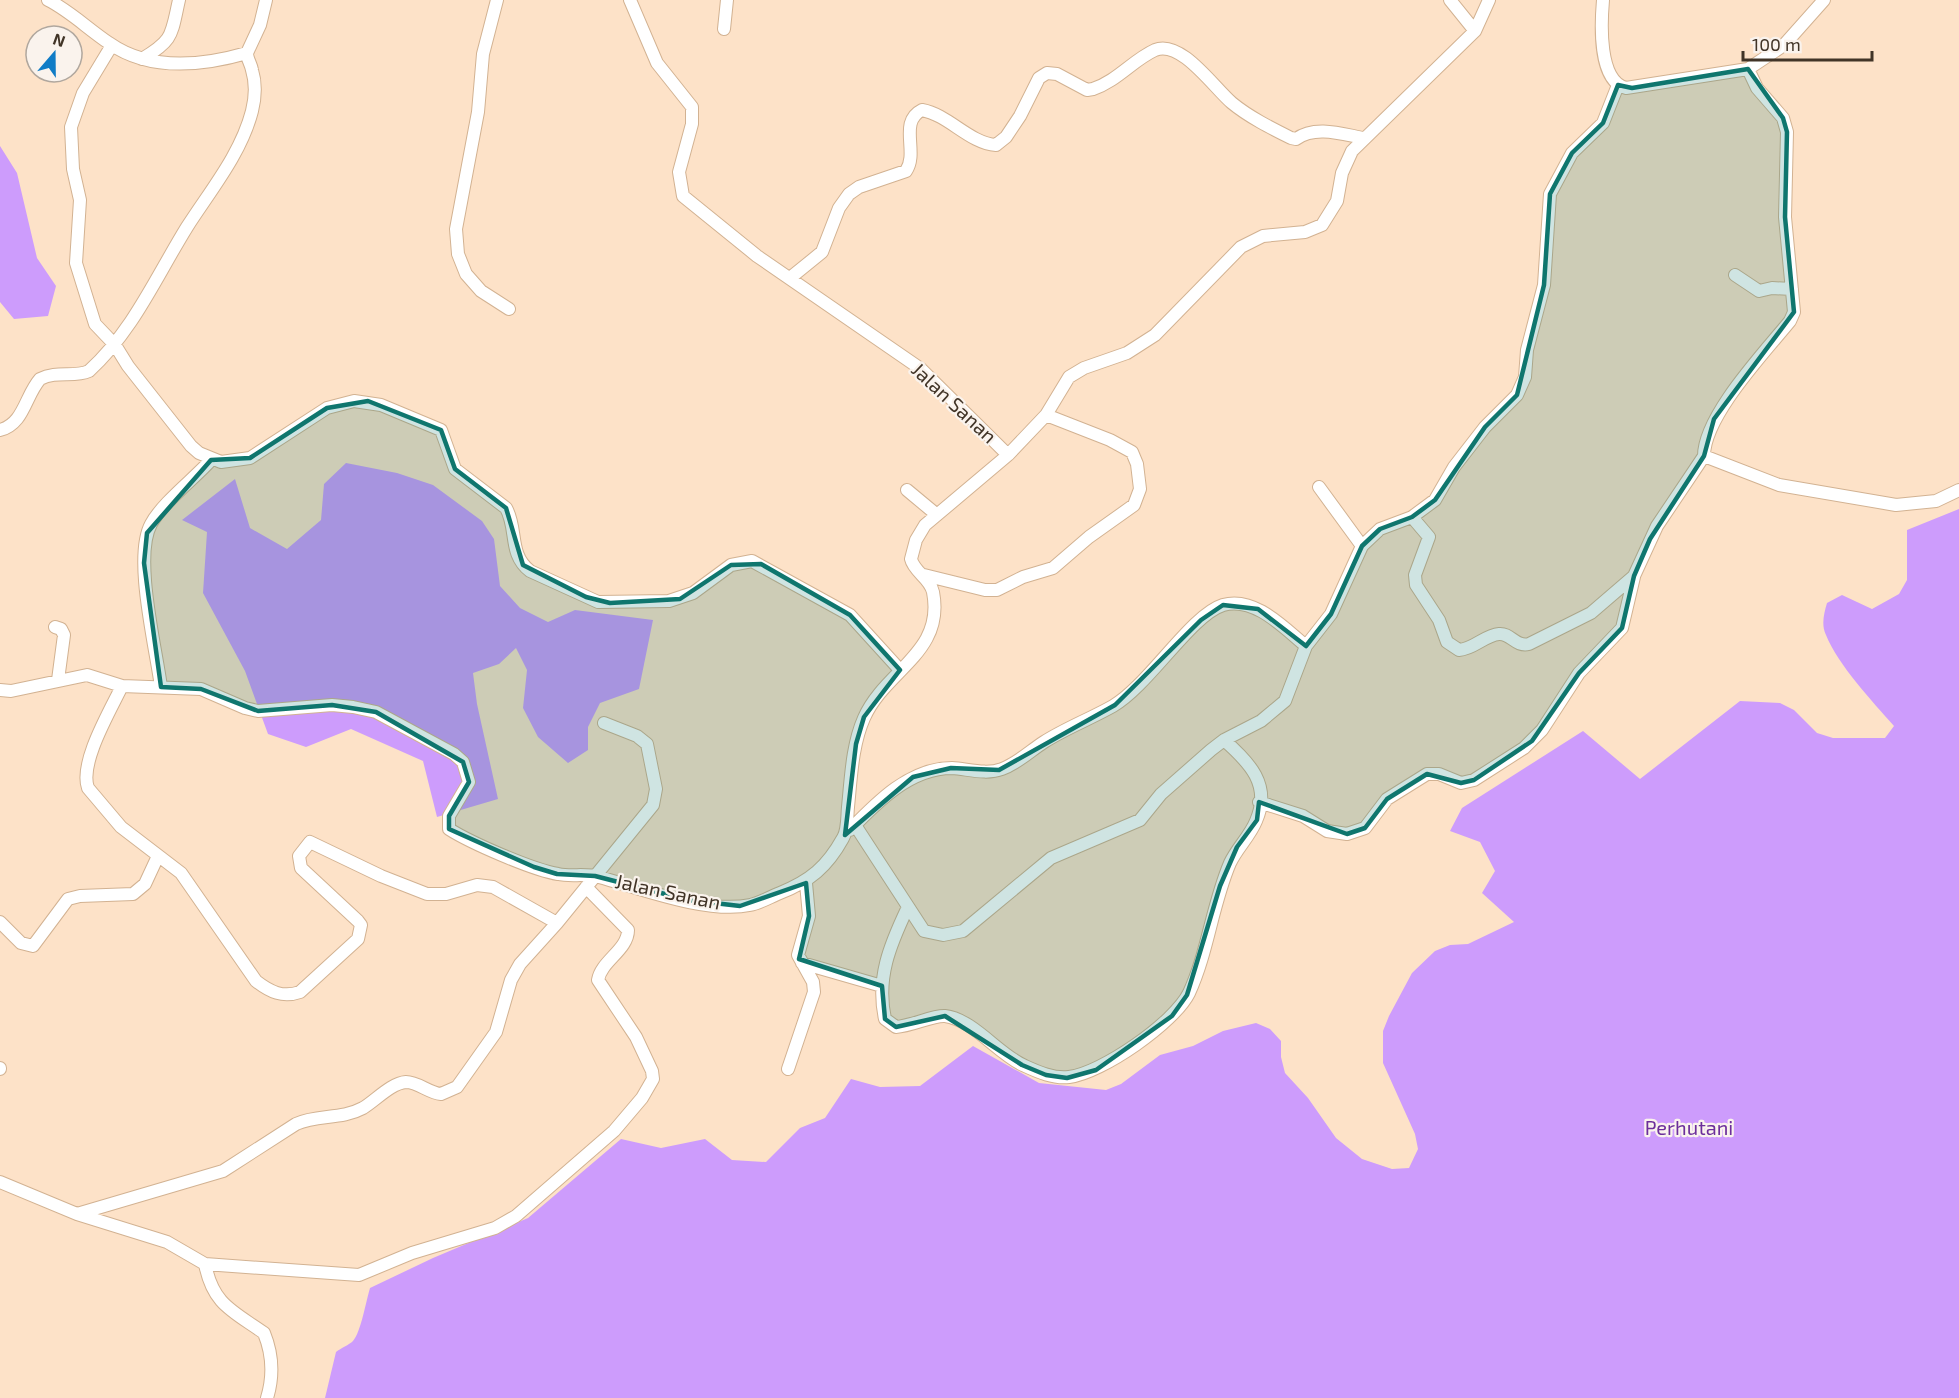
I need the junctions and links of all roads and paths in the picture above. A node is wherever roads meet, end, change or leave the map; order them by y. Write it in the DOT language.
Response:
graph roads {
  1 [pos="48,0"];
  2 [pos="179,0"];
  3 [pos="266,0"];
  4 [pos="498,0"];
  5 [pos="630,0"];
  6 [pos="727,0"];
  7 [pos="1449,0"];
  8 [pos="1489,0"];
  9 [pos="1603,0"];
  10 [pos="1824,0"];
  11 [pos="724,29"];
  12 [pos="1474,31"];
  13 [pos="112,45"];
  14 [pos="247,53"];
  15 [pos="142,59"];
  16 [pos="1748,69"];
  17 [pos="1618,85"];
  18 [pos="1363,138"];
  19 [pos="1735,275"];
  20 [pos="790,278"];
  21 [pos="1792,290"];
  22 [pos="509,309"];
  23 [pos="115,345"];
  24 [pos="1046,415"];
  25 [pos="0,430"];
  26 [pos="1008,454"];
  27 [pos="1704,456"];
  28 [pos="211,460"];
  29 [pos="1319,487"];
  30 [pos="907,490"];
  31 [pos="1959,490"];
  32 [pos="937,515"];
  33 [pos="1412,517"];
  34 [pos="1362,546"];
  35 [pos="924,574"];
  36 [pos="1634,576"];
  37 [pos="55,627"];
  38 [pos="1306,646"];
  39 [pos="900,670"];
  40 [pos="58,680"];
  41 [pos="122,686"];
  42 [pos="161,687"];
  43 [pos="0,690"];
  44 [pos="604,723"];
  45 [pos="1224,740"];
  46 [pos="1259,802"];
  47 [pos="855,825"];
  48 [pos="845,836"];
  49 [pos="158,856"];
  50 [pos="595,876"];
  51 [pos="806,882"];
  52 [pos="586,887"];
  53 [pos="907,909"];
  54 [pos="0,922"];
  55 [pos="557,923"];
  56 [pos="802,963"];
  57 [pos="882,987"];
  58 [pos="788,1069"];
  59 [pos="0,1182"];
  60 [pos="77,1214"];
  61 [pos="205,1264"];
  62 [pos="267,1398"];
  1 -- 13 [label="street"];
  2 -- 15 [label="street"];
  3 -- 14 [label="street"];
  4 -- 22 [label="street"];
  5 -- 20 [label="street, Jalan Sanan"];
  6 -- 11 [label="street"];
  7 -- 12 [label="street"];
  8 -- 12 [label="street"];
  9 -- 17 [label="street"];
  10 -- 16 [label="street"];
  12 -- 18 [label="street"];
  13 -- 15 [label="street"];
  13 -- 23 [label="street"];
  14 -- 15 [label="street"];
  14 -- 23 [label="street"];
  16 -- 17 [label="street"];
  16 -- 21 [label="street"];
  17 -- 33 [label="street"];
  18 -- 20 [label="street"];
  18 -- 24 [label="street"];
  19 -- 21 [label="street"];
  20 -- 26 [label="street, Jalan Sanan"];
  21 -- 27 [label="street"];
  23 -- 25 [label="street"];
  23 -- 28 [label="street"];
  24 -- 26 [label="street"];
  24 -- 35 [label="street"];
  26 -- 32 [label="street, Jalan Sanan"];
  27 -- 31 [label="street"];
  27 -- 36 [label="street"];
  28 -- 39 [label="street"];
  28 -- 42 [label="street"];
  29 -- 34 [label="street"];
  30 -- 32 [label="street"];
  32 -- 35 [label="street, Jalan Sanan"];
  33 -- 34 [label="street"];
  33 -- 36 [label="street"];
  34 -- 38 [label="street"];
  35 -- 39 [label="street, Jalan Sanan"];
  36 -- 46 [label="street"];
  37 -- 40 [label="street"];
  38 -- 45 [label="street"];
  38 -- 47 [label="street"];
  39 -- 48 [label="street, Jalan Sanan"];
  40 -- 41 [label="street, Jalan Sanan"];
  40 -- 43 [label="street, Jalan Sanan"];
  41 -- 42 [label="street, Jalan Sanan"];
  41 -- 49 [label="street"];
  42 -- 50 [label="street, Jalan Sanan"];
  44 -- 50 [label="street"];
  45 -- 46 [label="street"];
  45 -- 53 [label="street"];
  46 -- 57 [label="street"];
  47 -- 48 [label="street"];
  47 -- 53 [label="street"];
  48 -- 51 [label="street, Jalan Sanan"];
  49 -- 54 [label="street"];
  49 -- 55 [label="street"];
  50 -- 51 [label="street, Jalan Sanan"];
  50 -- 52 [label="street"];
  51 -- 56 [label="street"];
  52 -- 55 [label="street"];
  52 -- 61 [label="street"];
  53 -- 57 [label="street"];
  55 -- 60 [label="street"];
  56 -- 57 [label="street"];
  56 -- 58 [label="street"];
  59 -- 60 [label="street"];
  60 -- 61 [label="street"];
  61 -- 62 [label="street"];
}
